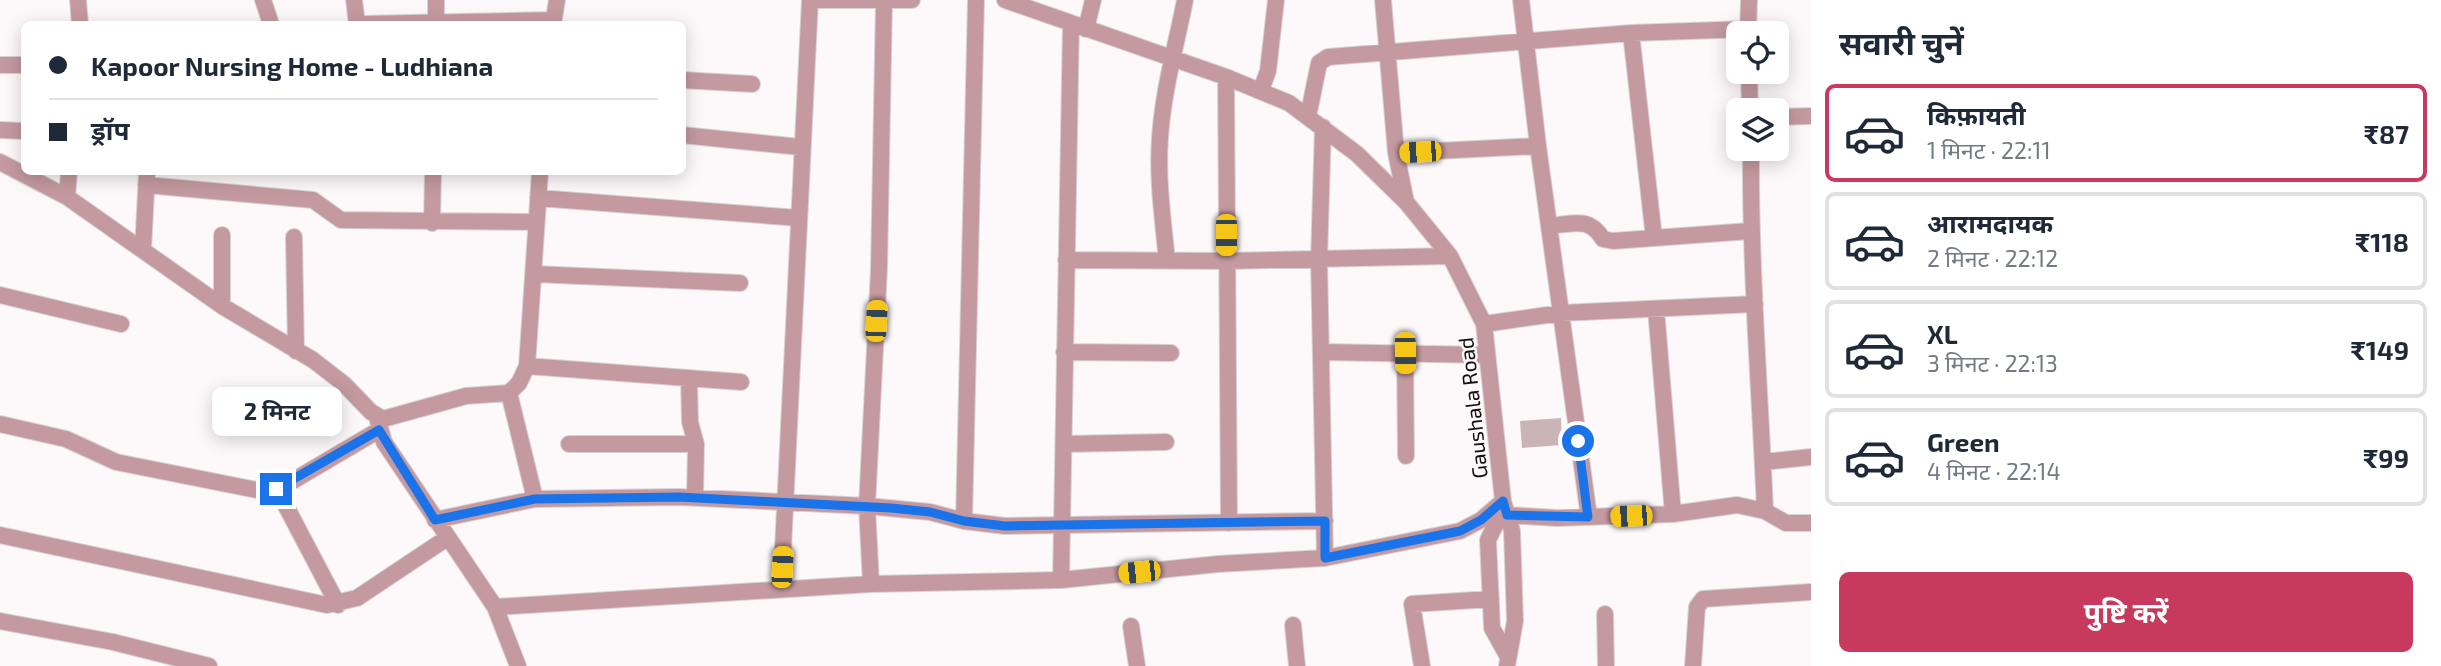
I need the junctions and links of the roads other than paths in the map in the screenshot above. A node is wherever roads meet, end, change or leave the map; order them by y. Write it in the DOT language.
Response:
graph roads {
  1 [pos="78,0"];
  2 [pos="263,0"];
  3 [pos="354,0"];
  4 [pos="436,0"];
  5 [pos="557,0"];
  6 [pos="810,0"];
  7 [pos="815,0"];
  8 [pos="912,0"];
  9 [pos="976,0"];
  10 [pos="1004,0"];
  11 [pos="1093,0"];
  12 [pos="1185,0"];
  13 [pos="1276,0"];
  14 [pos="1383,0"];
  15 [pos="1521,0"];
  16 [pos="1749,0"];
  17 [pos="884,2"];
  18 [pos="80,21"];
  19 [pos="270,21"];
  20 [pos="357,21"];
  21 [pos="436,21"];
  22 [pos="553,21"];
  23 [pos="1748,21"];
  24 [pos="1079,26"];
  25 [pos="1726,31"];
  26 [pos="1632,33"];
  27 [pos="1526,42"];
  28 [pos="1387,52"];
  29 [pos="1171,60"];
  30 [pos="0,65"];
  31 [pos="21,65"];
  32 [pos="1226,77"];
  33 [pos="686,80"];
  34 [pos="752,84"];
  35 [pos="1261,90"];
  36 [pos="1811,116"];
  37 [pos="1308,117"];
  38 [pos="1789,117"];
  39 [pos="1323,127"];
  40 [pos="0,130"];
  41 [pos="21,131"];
  42 [pos="686,135"];
  43 [pos="1538,146"];
  44 [pos="800,147"];
  45 [pos="1396,153"];
  46 [pos="1751,161"];
  47 [pos="0,162"];
  48 [pos="21,173"];
  49 [pos="25,175"];
  50 [pos="69,175"];
  51 [pos="433,175"];
  52 [pos="540,175"];
  53 [pos="146,178"];
  54 [pos="66,197"];
  55 [pos="538,198"];
  56 [pos="1406,202"];
  57 [pos="799,218"];
  58 [pos="536,222"];
  59 [pos="432,223"];
  60 [pos="1549,226"];
  61 [pos="1750,231"];
  62 [pos="222,235"];
  63 [pos="294,237"];
  64 [pos="1654,238"];
  65 [pos="143,250"];
  66 [pos="1450,256"];
  67 [pos="1066,260"];
  68 [pos="1319,260"];
  69 [pos="1167,261"];
  70 [pos="1226,261"];
  71 [pos="534,274"];
  72 [pos="740,283"];
  73 [pos="0,295"];
  74 [pos="1755,304"];
  75 [pos="222,306"];
  76 [pos="1656,309"];
  77 [pos="1561,313"];
  78 [pos="121,324"];
  79 [pos="1484,324"];
  80 [pos="296,351"];
  81 [pos="1063,352"];
  82 [pos="1321,352"];
  83 [pos="1171,353"];
  84 [pos="1405,353"];
  85 [pos="1486,355"];
  86 [pos="527,366"];
  87 [pos="690,378"];
  88 [pos="741,382"];
  89 [pos="509,393"];
  90 [pos="378,424"];
  91 [pos="0,425"];
  92 [pos="1166,442"];
  93 [pos="569,444"];
  94 [pos="696,444"];
  95 [pos="1064,444"];
  96 [pos="1406,456"];
  97 [pos="1811,457"];
  98 [pos="1763,461"];
  99 [pos="276,489"];
  100 [pos="695,497"];
  101 [pos="535,499"];
  102 [pos="785,501"];
  103 [pos="867,506"];
  104 [pos="1765,511"];
  105 [pos="1507,514"];
  106 [pos="1673,514"];
  107 [pos="1588,517"];
  108 [pos="435,520"];
  109 [pos="964,521"];
  110 [pos="1325,521"];
  111 [pos="1229,523"];
  112 [pos="1811,523"];
  113 [pos="1062,525"];
  114 [pos="0,535"];
  115 [pos="447,538"];
  116 [pos="1325,558"];
  117 [pos="1061,580"];
  118 [pos="871,584"];
  119 [pos="781,589"];
  120 [pos="1811,592"];
  121 [pos="1491,599"];
  122 [pos="338,605"];
  123 [pos="495,607"];
  124 [pos="1605,614"];
  125 [pos="0,621"];
  126 [pos="1293,625"];
  127 [pos="1131,626"];
  128 [pos="1507,661"];
  129 [pos="209,666"];
  130 [pos="518,666"];
  131 [pos="1137,666"];
  132 [pos="1297,666"];
  133 [pos="1422,666"];
  134 [pos="1606,666"];
  135 [pos="1693,666"];
  1 -- 18 [label="street"];
  2 -- 19 [label="street"];
  3 -- 20 [label="street"];
  4 -- 21 [label="street"];
  5 -- 22 [label="street"];
  6 -- 44 [label="street"];
  7 -- 17 [label="street"];
  8 -- 17 [label="street"];
  9 -- 109 [label="street"];
  10 -- 24 [label="street, Gaushala Road"];
  11 -- 24 [label="street"];
  12 -- 29 [label="street"];
  13 -- 35 [label="street"];
  14 -- 28 [label="street"];
  15 -- 27 [label="street"];
  16 -- 23 [label="street"];
  17 -- 103 [label="street"];
  24 -- 29 [label="street, Gaushala Road"];
  24 -- 67 [label="street"];
  25 -- 26 [label="street"];
  26 -- 27 [label="street"];
  26 -- 64 [label="street"];
  27 -- 28 [label="street"];
  27 -- 43 [label="street"];
  28 -- 37 [label="street"];
  28 -- 45 [label="street"];
  29 -- 32 [label="street, Gaushala Road"];
  29 -- 69 [label="street"];
  30 -- 31 [label="street"];
  32 -- 35 [label="street, Gaushala Road"];
  32 -- 70 [label="street"];
  33 -- 34 [label="street"];
  35 -- 37 [label="street, Gaushala Road"];
  36 -- 38 [label="street"];
  37 -- 39 [label="street, Gaushala Road"];
  39 -- 56 [label="street, Gaushala Road"];
  39 -- 68 [label="street"];
  40 -- 41 [label="street"];
  42 -- 44 [label="street"];
  43 -- 45 [label="street"];
  43 -- 60 [label="street"];
  44 -- 57 [label="street"];
  45 -- 56 [label="street"];
  46 -- 61 [label="street"];
  47 -- 48 [label="street"];
  49 -- 54 [label="street"];
  50 -- 54 [label="street"];
  51 -- 59 [label="street"];
  52 -- 55 [label="street"];
  53 -- 59 [label="street"];
  53 -- 65 [label="street"];
  54 -- 65 [label="street"];
  55 -- 57 [label="street"];
  55 -- 58 [label="street"];
  56 -- 66 [label="street, Gaushala Road"];
  57 -- 102 [label="street"];
  58 -- 59 [label="street"];
  58 -- 71 [label="street"];
  60 -- 64 [label="street"];
  60 -- 77 [label="street"];
  61 -- 64 [label="street"];
  61 -- 74 [label="street"];
  62 -- 75 [label="street"];
  63 -- 80 [label="street"];
  65 -- 75 [label="street"];
  66 -- 68 [label="street"];
  66 -- 79 [label="street, Gaushala Road"];
  67 -- 69 [label="street"];
  67 -- 81 [label="street"];
  68 -- 70 [label="street"];
  68 -- 82 [label="street"];
  69 -- 70 [label="street"];
  70 -- 111 [label="street"];
  71 -- 72 [label="street"];
  71 -- 86 [label="street"];
  73 -- 78 [label="street"];
  74 -- 76 [label="street"];
  74 -- 98 [label="street"];
  75 -- 80 [label="street"];
  76 -- 77 [label="street"];
  76 -- 106 [label="street"];
  77 -- 79 [label="street"];
  77 -- 107 [label="street"];
  79 -- 85 [label="street, Gaushala Road"];
  80 -- 90 [label="street"];
  81 -- 83 [label="street"];
  81 -- 95 [label="street"];
  82 -- 84 [label="street"];
  82 -- 110 [label="street"];
  84 -- 85 [label="street"];
  84 -- 96 [label="street"];
  85 -- 105 [label="street, Gaushala Road"];
  86 -- 87 [label="street"];
  86 -- 89 [label="street"];
  87 -- 88 [label="street"];
  87 -- 94 [label="street"];
  89 -- 90 [label="street"];
  89 -- 101 [label="street"];
  90 -- 99 [label="street"];
  90 -- 108 [label="street"];
  91 -- 99 [label="street"];
  92 -- 95 [label="street"];
  93 -- 94 [label="street"];
  94 -- 100 [label="street"];
  95 -- 113 [label="street"];
  97 -- 98 [label="street"];
  98 -- 104 [label="street"];
  99 -- 122 [label="street"];
  100 -- 101 [label="street"];
  100 -- 102 [label="street"];
  101 -- 108 [label="street"];
  102 -- 103 [label="street"];
  102 -- 119 [label="street"];
  103 -- 109 [label="street"];
  103 -- 118 [label="street"];
  104 -- 106 [label="street"];
  104 -- 112 [label="street"];
  105 -- 107 [label="street"];
  105 -- 116 [label="street"];
  105 -- 121 [label="street"];
  105 -- 128 [label="street, Gaushala Road"];
  106 -- 107 [label="street"];
  108 -- 115 [label="street"];
  109 -- 113 [label="street"];
  110 -- 111 [label="street"];
  110 -- 116 [label="street"];
  111 -- 113 [label="street"];
  113 -- 117 [label="street"];
  114 -- 122 [label="street"];
  115 -- 122 [label="street"];
  115 -- 123 [label="street"];
  116 -- 117 [label="street"];
  117 -- 118 [label="street"];
  118 -- 119 [label="street"];
  119 -- 123 [label="street"];
  120 -- 135 [label="street"];
  121 -- 128 [label="street"];
  121 -- 133 [label="street"];
  123 -- 130 [label="street"];
  124 -- 134 [label="street"];
  125 -- 129 [label="street"];
  126 -- 132 [label="street"];
  127 -- 131 [label="street"];
}
